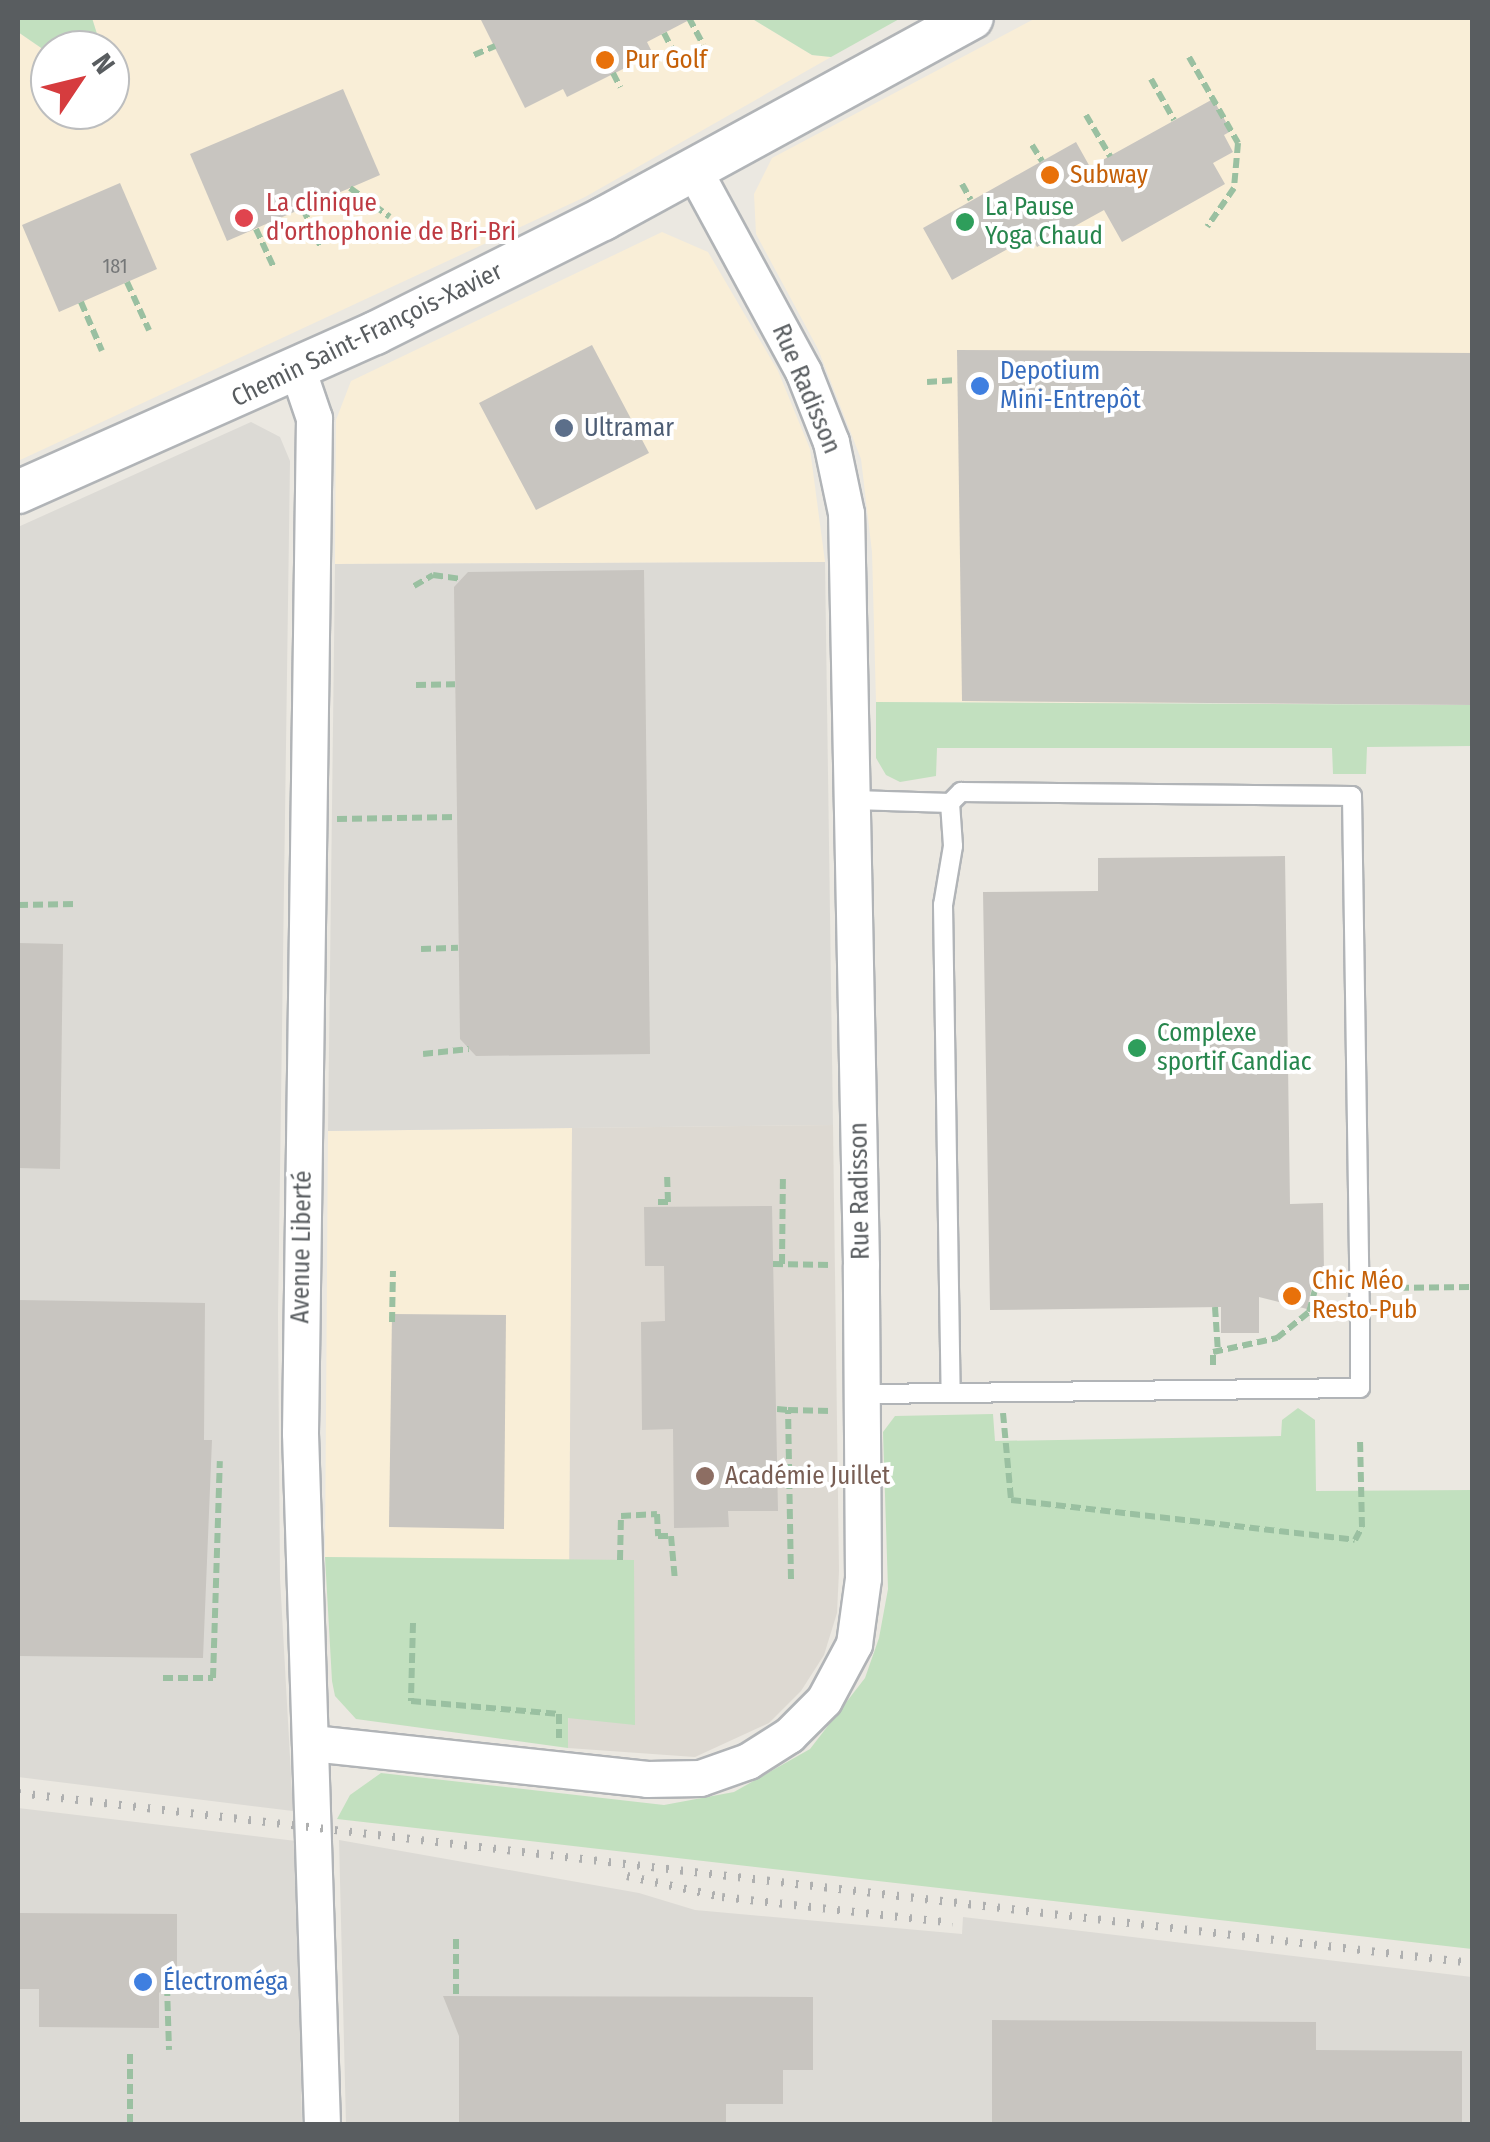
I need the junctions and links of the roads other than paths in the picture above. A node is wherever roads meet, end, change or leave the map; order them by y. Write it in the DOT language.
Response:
graph roads {
  1 [pos="972,18"];
  2 [pos="694,170"];
  3 [pos="298,371"];
  4 [pos="18,492"];
  5 [pos="854,800"];
  6 [pos="950,803"];
  7 [pos="951,1393"];
  8 [pos="849,1402"];
  9 [pos="312,1743"];
  10 [pos="322,2124"];
  1 -- 2 [label="street, Chemin Saint-François-Xavier"];
  2 -- 3 [label="street, Chemin Saint-François-Xavier"];
  2 -- 5 [label="street, Rue Radisson"];
  3 -- 4 [label="street, Chemin Saint-François-Xavier"];
  3 -- 9 [label="street, Avenue Liberté"];
  5 -- 6 [label="lane"];
  5 -- 8 [label="street, Rue Radisson"];
  6 -- 7 [label="lane"];
  6 -- 7 [label="lane"];
  7 -- 8 [label="lane"];
  8 -- 9 [label="street, Rue Radisson"];
  9 -- 10 [label="street, Avenue Liberté"];
}
